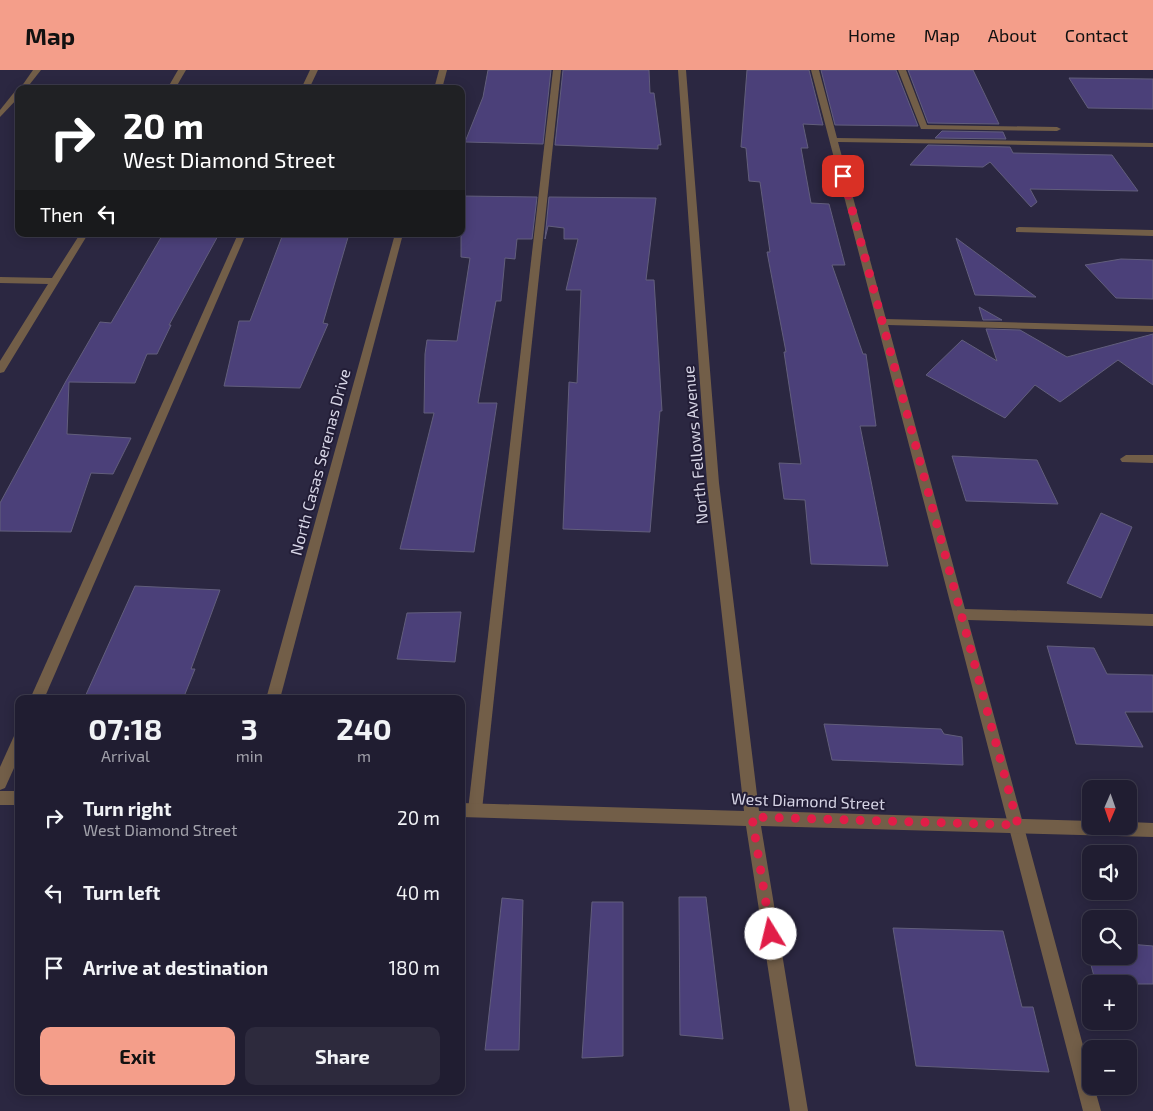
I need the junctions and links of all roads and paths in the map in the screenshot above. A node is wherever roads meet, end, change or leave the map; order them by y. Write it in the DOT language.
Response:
graph roads {
  1 [pos="37,70"];
  2 [pos="182,70"];
  3 [pos="314,70"];
  4 [pos="443,70"];
  5 [pos="557,70"];
  6 [pos="682,70"];
  7 [pos="814,70"];
  8 [pos="902,70"];
  9 [pos="25,85"];
  10 [pos="173,85"];
  11 [pos="308,85"];
  12 [pos="439,85"];
  13 [pos="15,97"];
  14 [pos="0,115"];
  15 [pos="1058,129"];
  16 [pos="833,140"];
  17 [pos="1153,145"];
  18 [pos="1019,230"];
  19 [pos="1153,233"];
  20 [pos="82,237"];
  21 [pos="241,237"];
  22 [pos="398,237"];
  23 [pos="0,280"];
  24 [pos="56,280"];
  25 [pos="882,322"];
  26 [pos="1153,329"];
  27 [pos="0,369"];
  28 [pos="1126,459"];
  29 [pos="1153,459"];
  30 [pos="960,614"];
  31 [pos="1153,620"];
  32 [pos="39,695"];
  33 [pos="274,695"];
  34 [pos="15,750"];
  35 [pos="0,783"];
  36 [pos="0,798"];
  37 [pos="15,798"];
  38 [pos="468,810"];
  39 [pos="752,817"];
  40 [pos="1018,825"];
  41 [pos="1153,830"];
  42 [pos="799,1111"];
  43 [pos="1092,1111"];
  1 -- 9 [label="street"];
  2 -- 10 [label="street"];
  3 -- 11 [label="street"];
  4 -- 12 [label="street"];
  5 -- 38 [label="street"];
  6 -- 39 [label="street, North Fellows Avenue"];
  7 -- 16 [label="street"];
  8 -- 15 [label="street"];
  13 -- 14 [label="street"];
  16 -- 17 [label="street"];
  16 -- 25 [label="street"];
  18 -- 19 [label="street"];
  20 -- 24 [label="street"];
  21 -- 32 [label="street"];
  22 -- 33 [label="street, North Casas Serenas Drive"];
  23 -- 24 [label="street"];
  24 -- 27 [label="street"];
  25 -- 26 [label="street"];
  25 -- 30 [label="street"];
  28 -- 29 [label="street"];
  30 -- 31 [label="street"];
  30 -- 40 [label="street"];
  34 -- 35 [label="street"];
  36 -- 37 [label="street"];
  38 -- 39 [label="street, West Diamond Street"];
  39 -- 40 [label="street, West Diamond Street"];
  39 -- 42 [label="street, North Fellows Avenue"];
  40 -- 41 [label="street, West Diamond Street"];
  40 -- 43 [label="street"];
}
